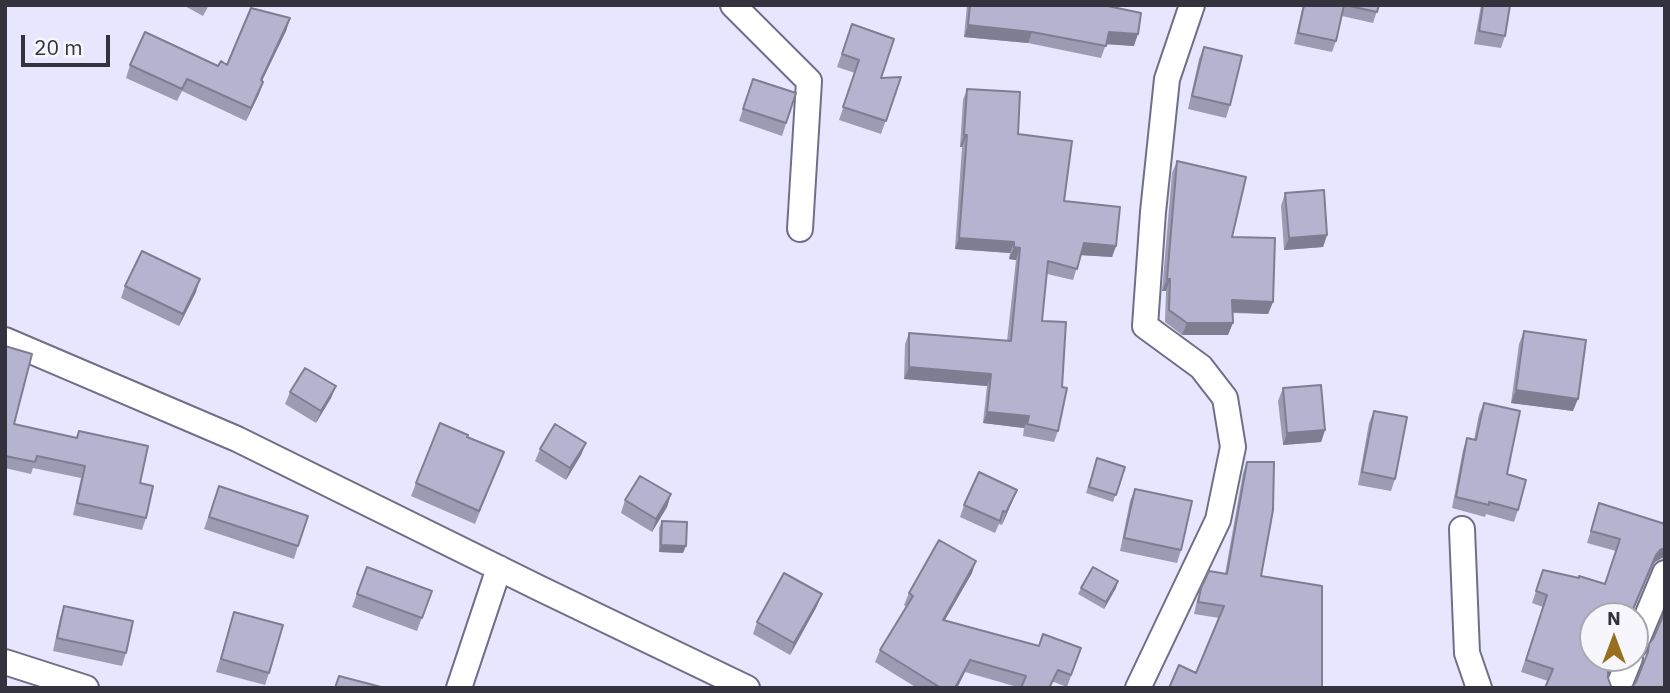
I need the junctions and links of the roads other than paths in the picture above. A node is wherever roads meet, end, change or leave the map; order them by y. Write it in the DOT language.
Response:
graph roads {
  1 [pos="733,5"];
  2 [pos="1192,5"];
  3 [pos="800,229"];
  4 [pos="5,340"];
  5 [pos="1462,529"];
  6 [pos="499,568"];
  7 [pos="1665,573"];
  8 [pos="1649,611"];
  9 [pos="5,662"];
  10 [pos="86,688"];
  11 [pos="459,688"];
  12 [pos="747,688"];
  13 [pos="1138,688"];
  14 [pos="1479,688"];
  1 -- 3 [label="street"];
  2 -- 13 [label="street"];
  4 -- 6 [label="street"];
  5 -- 14 [label="street"];
  6 -- 11 [label="street"];
  6 -- 12 [label="street"];
  7 -- 8 [label="street"];
  9 -- 10 [label="street"];
}
